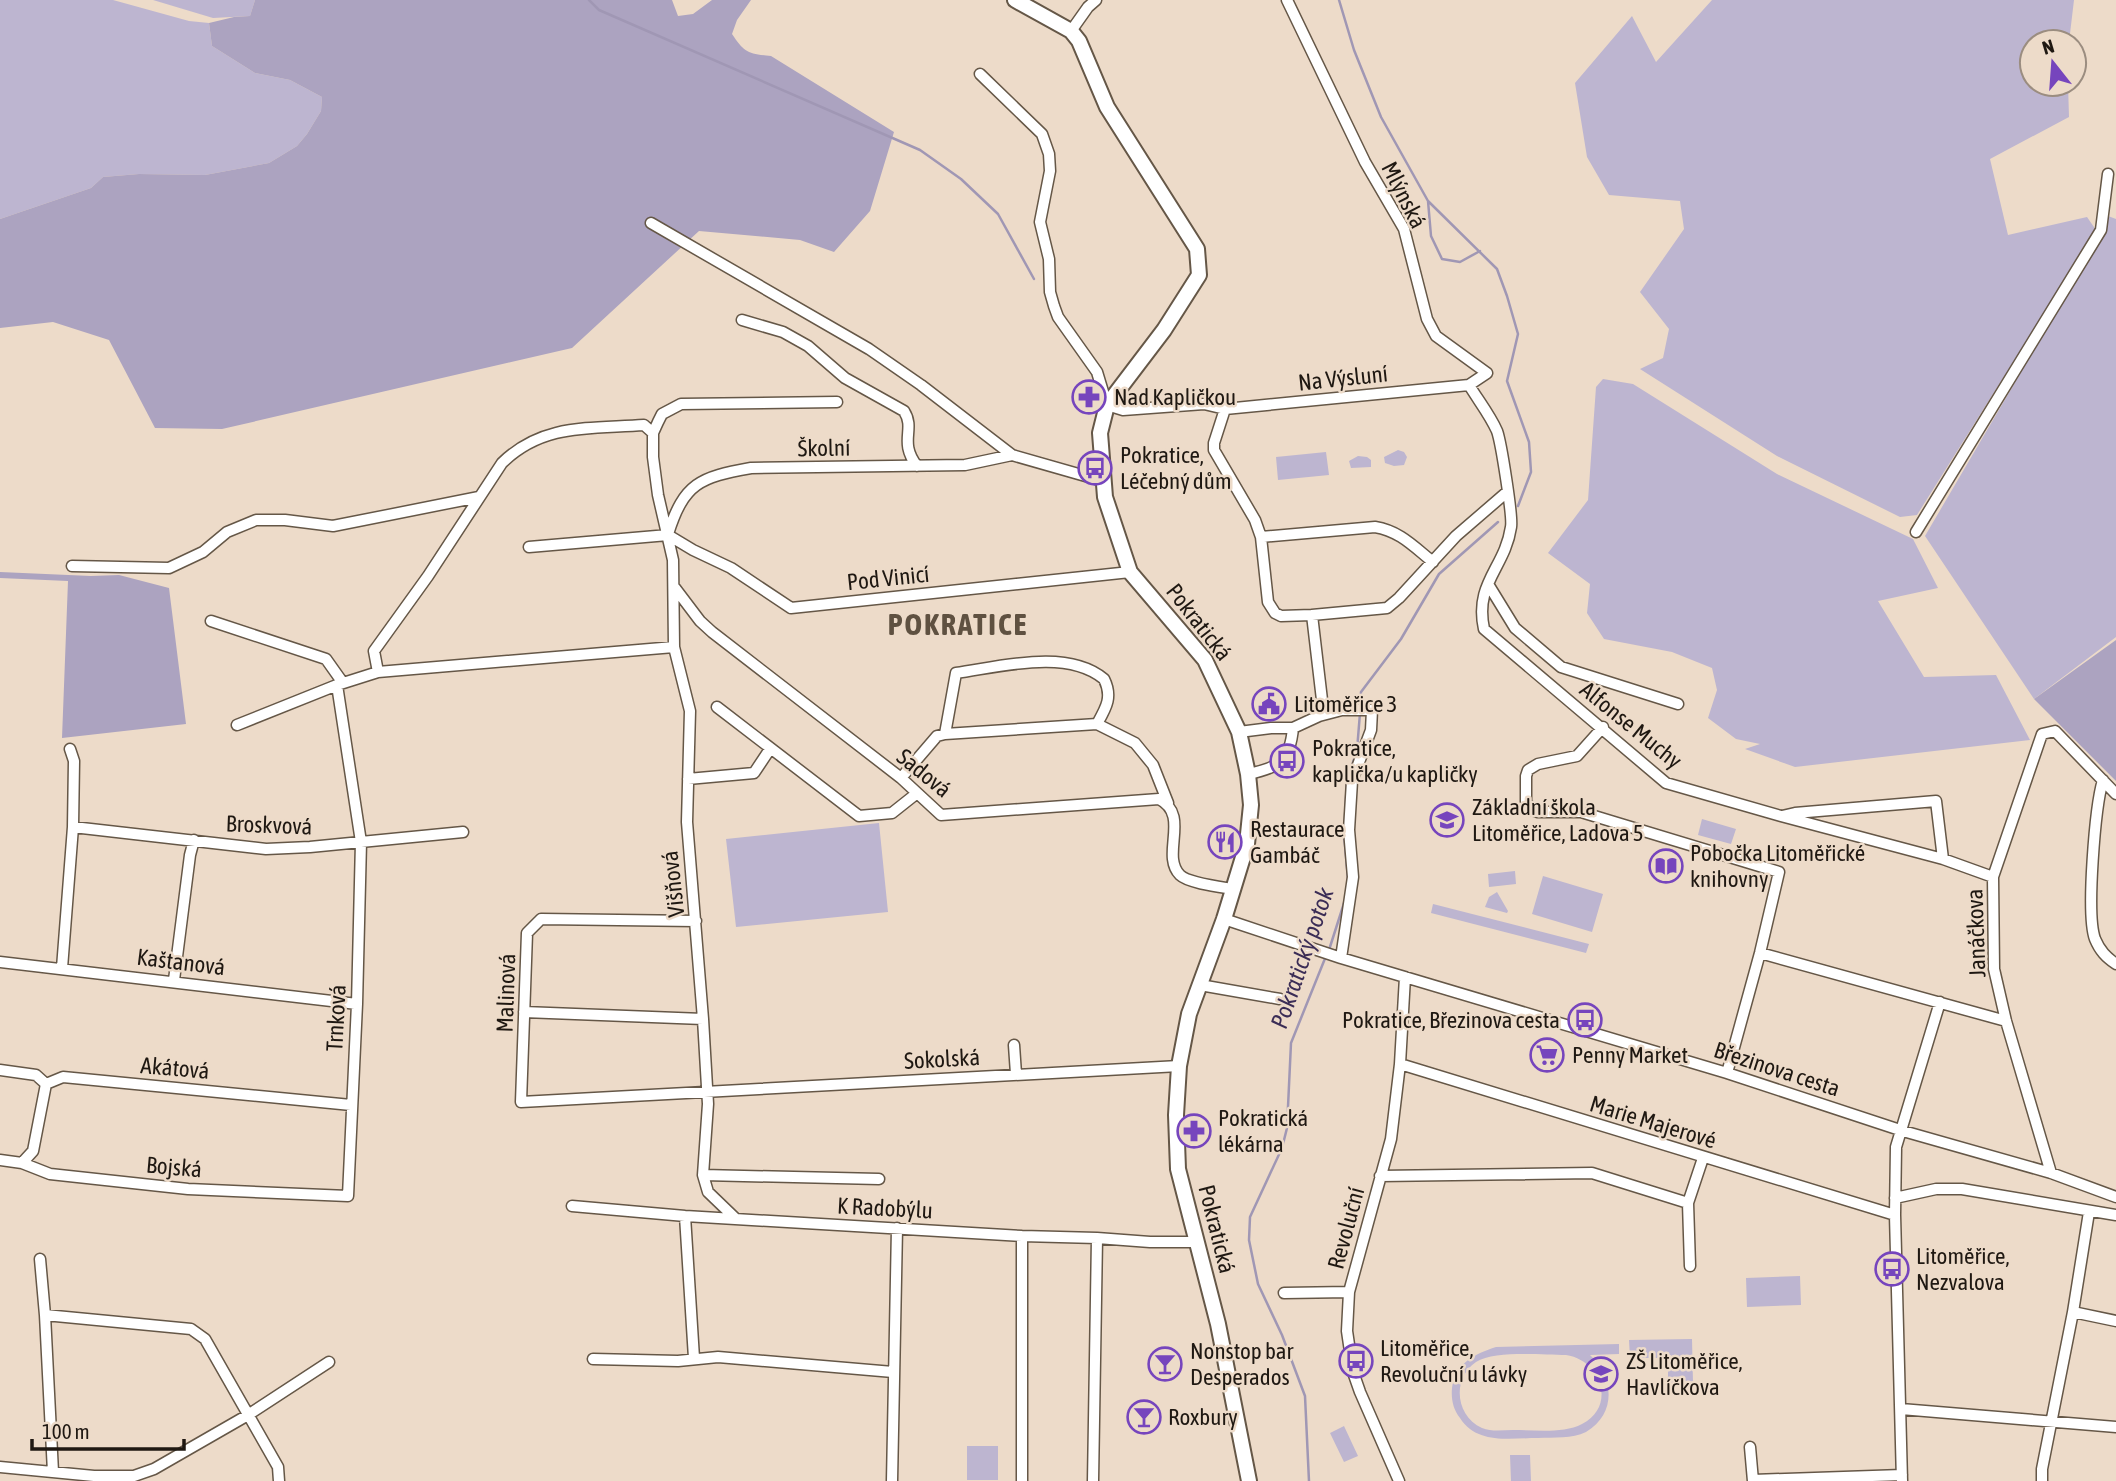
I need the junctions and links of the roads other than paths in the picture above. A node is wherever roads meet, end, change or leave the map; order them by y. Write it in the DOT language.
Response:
graph roads {
  1 [pos="1015,0"];
  2 [pos="1096,0"];
  3 [pos="1287,0"];
  4 [pos="1071,31"];
  5 [pos="981,74"];
  6 [pos="2108,174"];
  7 [pos="651,223"];
  8 [pos="742,320"];
  9 [pos="1469,385"];
  10 [pos="837,402"];
  11 [pos="1107,405"];
  12 [pos="1225,409"];
  13 [pos="653,433"];
  14 [pos="1012,455"];
  15 [pos="917,466"];
  16 [pos="1103,481"];
  17 [pos="1507,492"];
  18 [pos="479,497"];
  19 [pos="1916,532"];
  20 [pos="668,535"];
  21 [pos="1262,537"];
  22 [pos="529,547"];
  23 [pos="1433,562"];
  24 [pos="72,566"];
  25 [pos="1130,572"];
  26 [pos="1488,584"];
  27 [pos="674,587"];
  28 [pos="1312,615"];
  29 [pos="211,621"];
  30 [pos="674,647"];
  31 [pos="378,672"];
  32 [pos="340,684"];
  33 [pos="1678,704"];
  34 [pos="717,707"];
  35 [pos="1319,716"];
  36 [pos="1097,724"];
  37 [pos="237,725"];
  38 [pos="1603,727"];
  39 [pos="1293,728"];
  40 [pos="1239,732"];
  41 [pos="945,734"];
  42 [pos="770,748"];
  43 [pos="70,749"];
  44 [pos="1248,774"];
  45 [pos="901,778"];
  46 [pos="688,779"];
  47 [pos="2103,780"];
  48 [pos="916,793"];
  49 [pos="2116,794"];
  50 [pos="1168,803"];
  51 [pos="1781,816"];
  52 [pos="73,827"];
  53 [pos="463,832"];
  54 [pos="194,840"];
  55 [pos="360,842"];
  56 [pos="1943,859"];
  57 [pos="1993,877"];
  58 [pos="1233,889"];
  59 [pos="1224,919"];
  60 [pos="696,921"];
  61 [pos="1760,953"];
  62 [pos="1341,958"];
  63 [pos="0,961"];
  64 [pos="2116,964"];
  65 [pos="62,968"];
  66 [pos="1405,977"];
  67 [pos="174,980"];
  68 [pos="1200,985"];
  69 [pos="1280,999"];
  70 [pos="1940,1002"];
  71 [pos="356,1004"];
  72 [pos="524,1012"];
  73 [pos="703,1019"];
  74 [pos="2006,1020"];
  75 [pos="1014,1045"];
  76 [pos="1400,1064"];
  77 [pos="1180,1066"];
  78 [pos="0,1070"];
  79 [pos="1727,1073"];
  80 [pos="1016,1074"];
  81 [pos="46,1084"];
  82 [pos="707,1090"];
  83 [pos="521,1102"];
  84 [pos="351,1105"];
  85 [pos="1903,1131"];
  86 [pos="1703,1158"];
  87 [pos="0,1160"];
  88 [pos="22,1163"];
  89 [pos="2052,1173"];
  90 [pos="704,1175"];
  91 [pos="1380,1176"];
  92 [pos="879,1179"];
  93 [pos="348,1196"];
  94 [pos="2116,1197"];
  95 [pos="1895,1198"];
  96 [pos="1688,1203"];
  97 [pos="572,1206"];
  98 [pos="2089,1212"];
  99 [pos="1895,1214"];
  100 [pos="2116,1215"];
  101 [pos="685,1216"];
  102 [pos="735,1219"];
  103 [pos="897,1228"];
  104 [pos="1022,1236"];
  105 [pos="1097,1238"];
  106 [pos="1195,1242"];
  107 [pos="40,1259"];
  108 [pos="1690,1266"];
  109 [pos="1349,1292"];
  110 [pos="1284,1293"];
  111 [pos="2073,1312"];
  112 [pos="45,1315"];
  113 [pos="2116,1321"];
  114 [pos="694,1358"];
  115 [pos="593,1359"];
  116 [pos="329,1362"];
  117 [pos="894,1372"];
  118 [pos="1901,1409"];
  119 [pos="248,1415"];
  120 [pos="2053,1421"];
  121 [pos="2116,1427"];
  122 [pos="1750,1447"];
  123 [pos="0,1467"];
  124 [pos="53,1472"];
  125 [pos="1902,1478"];
  126 [pos="1753,1480"];
  127 [pos="279,1481"];
  128 [pos="892,1481"];
  129 [pos="1022,1481"];
  130 [pos="1093,1481"];
  131 [pos="1249,1481"];
  132 [pos="1399,1481"];
  133 [pos="2042,1481"];
  1 -- 4 [label="street"];
  2 -- 4 [label="street"];
  3 -- 9 [label="street, Mlýnská"];
  4 -- 11 [label="street, Pokratická"];
  5 -- 11 [label="street"];
  6 -- 19 [label="street"];
  7 -- 14 [label="street"];
  8 -- 15 [label="street"];
  9 -- 12 [label="street, Na Výsluní"];
  9 -- 17 [label="street"];
  10 -- 13 [label="street"];
  11 -- 12 [label="street, Na Výsluní"];
  11 -- 16 [label="street, Pokratická"];
  12 -- 21 [label="street"];
  13 -- 18 [label="street"];
  13 -- 20 [label="street, Višňová"];
  14 -- 15 [label="street, Školní"];
  14 -- 16 [label="street"];
  15 -- 20 [label="street, Školní"];
  16 -- 25 [label="street, Pokratická"];
  17 -- 23 [label="street"];
  17 -- 26 [label="street, Alfonse Muchy"];
  18 -- 24 [label="street"];
  18 -- 31 [label="street"];
  20 -- 22 [label="street"];
  20 -- 25 [label="street, Pod Vinicí"];
  20 -- 27 [label="street, Višňová"];
  21 -- 23 [label="street"];
  21 -- 28 [label="street"];
  23 -- 28 [label="street"];
  25 -- 40 [label="street, Pokratická"];
  26 -- 33 [label="street"];
  26 -- 38 [label="street, Alfonse Muchy"];
  27 -- 30 [label="street, Višňová"];
  27 -- 45 [label="street, Sadová"];
  28 -- 35 [label="street"];
  29 -- 32 [label="street"];
  30 -- 31 [label="street"];
  30 -- 46 [label="street, Višňová"];
  31 -- 32 [label="street"];
  32 -- 37 [label="street"];
  32 -- 55 [label="street, Trnková"];
  34 -- 42 [label="street"];
  35 -- 39 [label="street"];
  35 -- 62 [label="street"];
  36 -- 41 [label="street"];
  36 -- 41 [label="street"];
  36 -- 50 [label="street"];
  38 -- 51 [label="street, Alfonse Muchy"];
  38 -- 61 [label="street"];
  39 -- 40 [label="street"];
  39 -- 44 [label="street"];
  40 -- 44 [label="street, Pokratická"];
  41 -- 45 [label="street"];
  42 -- 46 [label="street"];
  42 -- 48 [label="street"];
  43 -- 52 [label="street"];
  44 -- 58 [label="street, Pokratická"];
  45 -- 48 [label="street, Sadová"];
  46 -- 60 [label="street, Višňová"];
  47 -- 49 [label="street"];
  47 -- 57 [label="street, Janáčkova"];
  47 -- 64 [label="street"];
  48 -- 50 [label="street, Sadová"];
  50 -- 58 [label="street"];
  51 -- 56 [label="street, Alfonse Muchy"];
  51 -- 56 [label="street"];
  52 -- 54 [label="street, Broskvová"];
  52 -- 65 [label="street"];
  53 -- 55 [label="street, Broskvová"];
  54 -- 55 [label="street, Broskvová"];
  54 -- 67 [label="street"];
  55 -- 71 [label="street, Trnková"];
  56 -- 57 [label="street, Alfonse Muchy"];
  57 -- 74 [label="street, Janáčkova"];
  58 -- 59 [label="street, Pokratická"];
  59 -- 62 [label="street, Březinova cesta"];
  59 -- 68 [label="street, Pokratická"];
  60 -- 72 [label="street, Malinová"];
  60 -- 73 [label="street, Višňová"];
  61 -- 70 [label="street"];
  61 -- 79 [label="street"];
  62 -- 66 [label="street, Březinova cesta"];
  63 -- 65 [label="street, Kaštanová"];
  65 -- 67 [label="street, Kaštanová"];
  66 -- 76 [label="street, Revoluční"];
  66 -- 79 [label="street, Březinova cesta"];
  67 -- 71 [label="street, Kaštanová"];
  68 -- 69 [label="street"];
  68 -- 77 [label="street, Pokratická"];
  70 -- 74 [label="street"];
  70 -- 85 [label="street"];
  71 -- 84 [label="street, Trnková"];
  72 -- 73 [label="street"];
  72 -- 83 [label="street, Malinová"];
  73 -- 82 [label="street, Višňová"];
  74 -- 89 [label="street, Janáčkova"];
  75 -- 80 [label="street"];
  76 -- 86 [label="street, Marie Majerové"];
  76 -- 91 [label="street, Revoluční"];
  77 -- 80 [label="street, Sokolská"];
  77 -- 106 [label="street, Pokratická"];
  78 -- 81 [label="street"];
  79 -- 85 [label="street, Březinova cesta"];
  80 -- 82 [label="street, Sokolská"];
  81 -- 84 [label="street, Akátová"];
  81 -- 88 [label="street"];
  82 -- 83 [label="street, Sokolská"];
  82 -- 90 [label="street, Višňová"];
  84 -- 93 [label="street, Trnková"];
  85 -- 89 [label="street, Březinova cesta"];
  85 -- 95 [label="street"];
  86 -- 96 [label="street"];
  86 -- 99 [label="street, Marie Majerové"];
  87 -- 88 [label="street, Bojská"];
  88 -- 93 [label="street, Bojská"];
  89 -- 94 [label="street, Březinova cesta"];
  90 -- 92 [label="street"];
  90 -- 102 [label="street"];
  91 -- 96 [label="street"];
  91 -- 109 [label="street, Revoluční"];
  95 -- 98 [label="street"];
  95 -- 99 [label="street"];
  96 -- 108 [label="street"];
  97 -- 101 [label="street, K Radobýlu"];
  98 -- 100 [label="street"];
  98 -- 111 [label="street"];
  99 -- 118 [label="street"];
  101 -- 102 [label="street, K Radobýlu"];
  101 -- 114 [label="street"];
  102 -- 103 [label="street, K Radobýlu"];
  103 -- 104 [label="street, K Radobýlu"];
  103 -- 117 [label="street"];
  104 -- 105 [label="street, K Radobýlu"];
  104 -- 129 [label="street"];
  105 -- 106 [label="street, K Radobýlu"];
  105 -- 130 [label="street"];
  106 -- 131 [label="street, Pokratická"];
  107 -- 112 [label="street"];
  109 -- 110 [label="street"];
  109 -- 132 [label="street, Revoluční"];
  111 -- 113 [label="street"];
  111 -- 120 [label="street"];
  112 -- 119 [label="street"];
  112 -- 124 [label="street"];
  114 -- 115 [label="street"];
  114 -- 117 [label="street"];
  116 -- 119 [label="street"];
  117 -- 128 [label="street"];
  118 -- 120 [label="street"];
  118 -- 125 [label="street"];
  119 -- 124 [label="street"];
  119 -- 127 [label="street"];
  120 -- 121 [label="street"];
  120 -- 133 [label="street"];
  122 -- 126 [label="street"];
  123 -- 124 [label="street"];
  125 -- 126 [label="street"];
}
